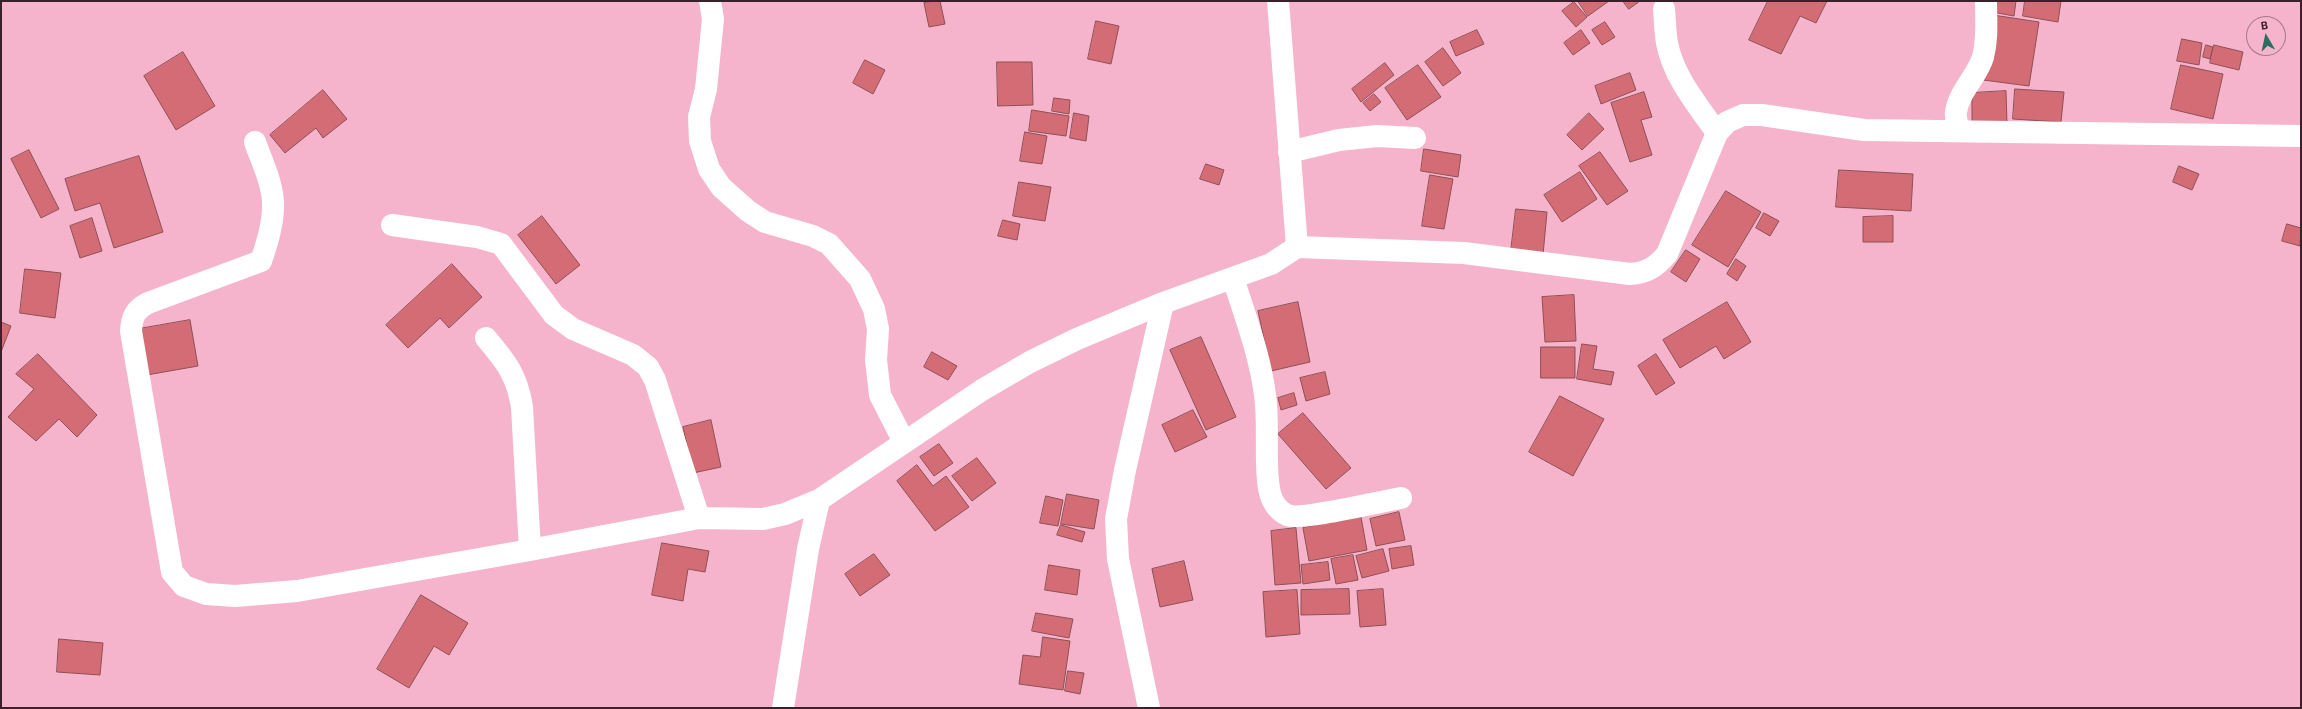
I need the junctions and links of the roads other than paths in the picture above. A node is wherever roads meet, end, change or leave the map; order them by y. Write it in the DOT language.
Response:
graph roads {
  1 [pos="710,1"];
  2 [pos="1278,1"];
  3 [pos="1986,1"];
  4 [pos="1664,9"];
  5 [pos="1958,130"];
  6 [pos="1718,133"];
  7 [pos="2301,136"];
  8 [pos="1415,138"];
  9 [pos="255,142"];
  10 [pos="1289,152"];
  11 [pos="392,225"];
  12 [pos="1297,247"];
  13 [pos="1233,278"];
  14 [pos="1163,303"];
  15 [pos="486,338"];
  16 [pos="904,442"];
  17 [pos="1401,498"];
  18 [pos="819,500"];
  19 [pos="699,518"];
  20 [pos="530,550"];
  21 [pos="783,708"];
  22 [pos="1149,708"];
  1 -- 16 [label="street"];
  2 -- 10 [label="street"];
  3 -- 5 [label="street"];
  4 -- 6 [label="street"];
  5 -- 6 [label="street"];
  5 -- 7 [label="street"];
  6 -- 12 [label="street"];
  8 -- 10 [label="street"];
  9 -- 20 [label="street"];
  10 -- 12 [label="street"];
  11 -- 19 [label="street"];
  12 -- 13 [label="street"];
  13 -- 14 [label="street"];
  13 -- 17 [label="street"];
  14 -- 16 [label="street"];
  14 -- 22 [label="street"];
  15 -- 20 [label="street"];
  16 -- 18 [label="street"];
  18 -- 19 [label="street"];
  18 -- 21 [label="street"];
  19 -- 20 [label="street"];
}
